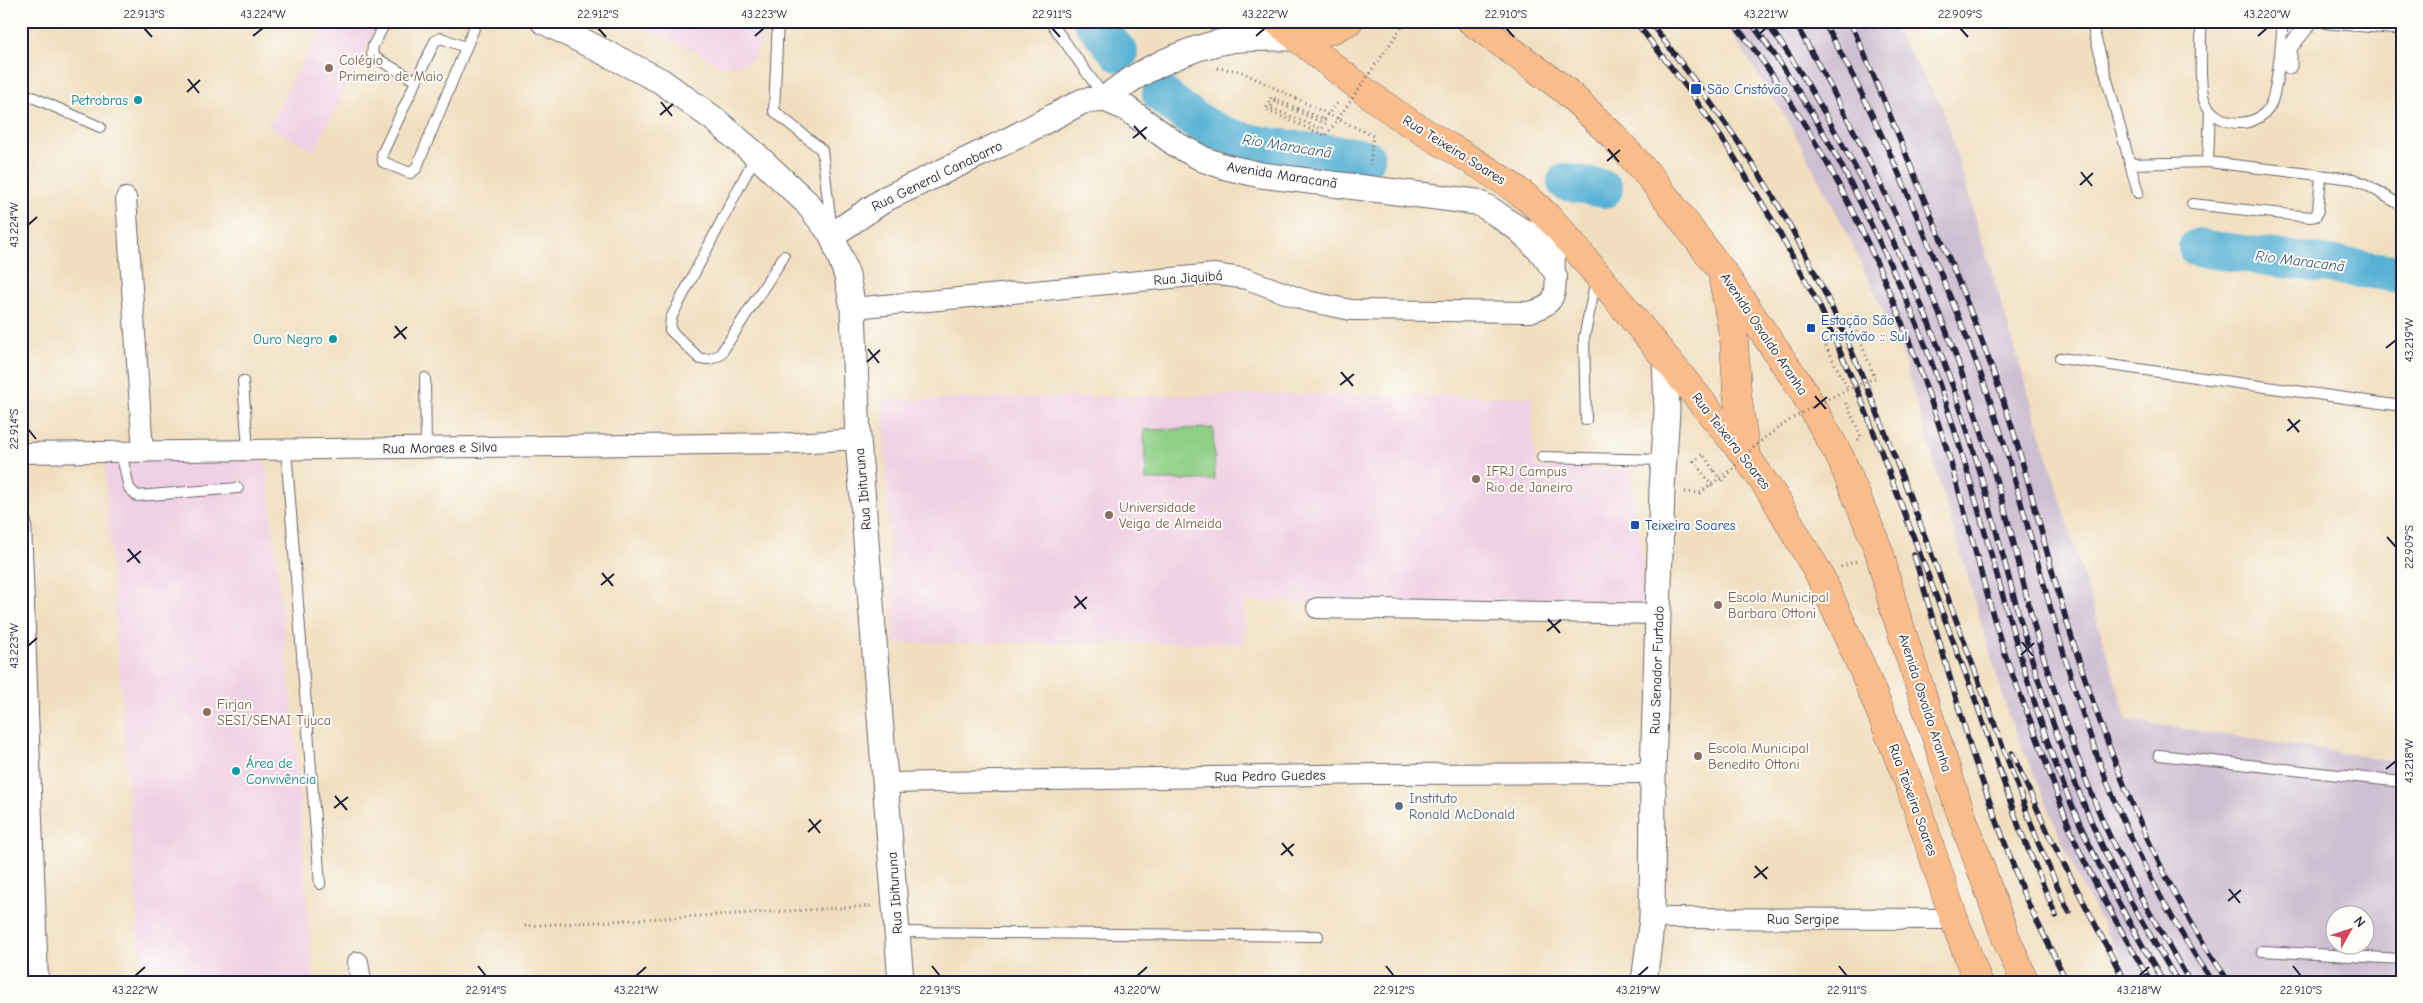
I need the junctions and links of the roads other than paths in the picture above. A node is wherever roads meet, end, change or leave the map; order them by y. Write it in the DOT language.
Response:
graph roads {
  1 [pos="386,21"];
  2 [pos="477,21"];
  3 [pos="544,21"];
  4 [pos="778,21"];
  5 [pos="1050,21"];
  6 [pos="1349,21"];
  7 [pos="1471,21"];
  8 [pos="2091,21"];
  9 [pos="2201,21"];
  10 [pos="2283,21"];
  11 [pos="2311,21"];
  12 [pos="2328,21"];
  13 [pos="2402,28"];
  14 [pos="1287,30"];
  15 [pos="465,48"];
  16 [pos="2289,66"];
  17 [pos="416,81"];
  18 [pos="21,92"];
  19 [pos="1105,99"];
  20 [pos="2210,110"];
  21 [pos="100,127"];
  22 [pos="756,155"];
  23 [pos="2208,162"];
  24 [pos="2130,164"];
  25 [pos="2321,177"];
  26 [pos="2138,193"];
  27 [pos="126,198"];
  28 [pos="2192,204"];
  29 [pos="2402,206"];
  30 [pos="1505,219"];
  31 [pos="1563,233"];
  32 [pos="832,235"];
  33 [pos="784,256"];
  34 [pos="1721,270"];
  35 [pos="1597,275"];
  36 [pos="1557,277"];
  37 [pos="853,308"];
  38 [pos="1665,357"];
  39 [pos="2060,358"];
  40 [pos="425,378"];
  41 [pos="243,381"];
  42 [pos="2402,406"];
  43 [pos="1586,420"];
  44 [pos="858,439"];
  45 [pos="426,448"];
  46 [pos="248,450"];
  47 [pos="286,450"];
  48 [pos="121,452"];
  49 [pos="143,452"];
  50 [pos="21,453"];
  51 [pos="1746,456"];
  52 [pos="1542,457"];
  53 [pos="1664,460"];
  54 [pos="238,488"];
  55 [pos="21,523"];
  56 [pos="1317,608"];
  57 [pos="1659,614"];
  58 [pos="2158,755"];
  59 [pos="1653,773"];
  60 [pos="2402,782"];
  61 [pos="886,783"];
  62 [pos="320,884"];
  63 [pos="1652,918"];
  64 [pos="1954,919"];
  65 [pos="898,932"];
  66 [pos="1318,936"];
  67 [pos="2262,951"];
  68 [pos="2402,959"];
  69 [pos="38,982"];
  70 [pos="901,982"];
  71 [pos="1644,982"];
  72 [pos="1978,982"];
  73 [pos="2026,982"];
  1 -- 17 [label="lane"];
  2 -- 15 [label="lane"];
  3 -- 22 [label="street"];
  4 -- 32 [label="lane, Rua Ibituruna"];
  5 -- 19 [label="lane"];
  6 -- 14 [label="main road"];
  7 -- 34 [label="main road, Avenida Osvaldo Aranha"];
  8 -- 24 [label="lane"];
  9 -- 20 [label="lane"];
  10 -- 20 [label="lane"];
  11 -- 16 [label="street"];
  12 -- 13 [label="street"];
  14 -- 19 [label="street, Rua General Canabarro"];
  14 -- 31 [label="main road, Rua Teixeira Soares"];
  15 -- 17 [label="lane"];
  15 -- 17 [label="lane"];
  18 -- 21 [label="lane"];
  19 -- 30 [label="street, Avenida Maracanã"];
  19 -- 32 [label="street, Rua General Canabarro"];
  20 -- 23 [label="lane"];
  22 -- 32 [label="street"];
  22 -- 33 [label="lane"];
  23 -- 24 [label="lane"];
  23 -- 25 [label="lane"];
  24 -- 26 [label="lane"];
  25 -- 28 [label="lane"];
  25 -- 29 [label="lane"];
  27 -- 49 [label="street"];
  30 -- 31 [label="street, Avenida Maracanã"];
  30 -- 36 [label="street"];
  31 -- 35 [label="main road, Rua Teixeira Soares"];
  31 -- 36 [label="street, Rua Jiquibá"];
  32 -- 37 [label="street, Rua Ibituruna"];
  34 -- 51 [label="main road"];
  34 -- 73 [label="main road, Avenida Osvaldo Aranha"];
  35 -- 38 [label="main road, Rua Teixeira Soares"];
  35 -- 43 [label="lane"];
  36 -- 37 [label="street, Rua Jiquibá"];
  37 -- 44 [label="street, Rua Ibituruna"];
  38 -- 51 [label="main road, Rua Teixeira Soares"];
  38 -- 53 [label="street, Rua Senador Furtado"];
  39 -- 42 [label="lane"];
  40 -- 45 [label="lane"];
  41 -- 46 [label="lane"];
  44 -- 45 [label="street, Rua Moraes e Silva"];
  44 -- 61 [label="street, Rua Ibituruna"];
  45 -- 47 [label="street, Rua Moraes e Silva"];
  46 -- 47 [label="street, Rua Moraes e Silva"];
  46 -- 49 [label="street, Rua Moraes e Silva"];
  47 -- 62 [label="lane"];
  48 -- 49 [label="street, Rua Moraes e Silva"];
  48 -- 50 [label="street, Rua Moraes e Silva"];
  48 -- 54 [label="lane"];
  51 -- 64 [label="main road, Rua Teixeira Soares"];
  52 -- 53 [label="lane"];
  53 -- 57 [label="street, Rua Senador Furtado"];
  55 -- 69 [label="street"];
  56 -- 57 [label="street"];
  57 -- 59 [label="street, Rua Senador Furtado"];
  58 -- 60 [label="lane"];
  59 -- 61 [label="street, Rua Pedro Guedes"];
  59 -- 63 [label="street, Rua Senador Furtado"];
  61 -- 65 [label="street, Rua Ibituruna"];
  63 -- 64 [label="street, Rua Sergipe"];
  63 -- 71 [label="street, Rua Senador Furtado"];
  64 -- 72 [label="main road, Rua Teixeira Soares"];
  65 -- 66 [label="lane"];
  65 -- 70 [label="street, Rua Ibituruna"];
  67 -- 68 [label="lane"];
}
